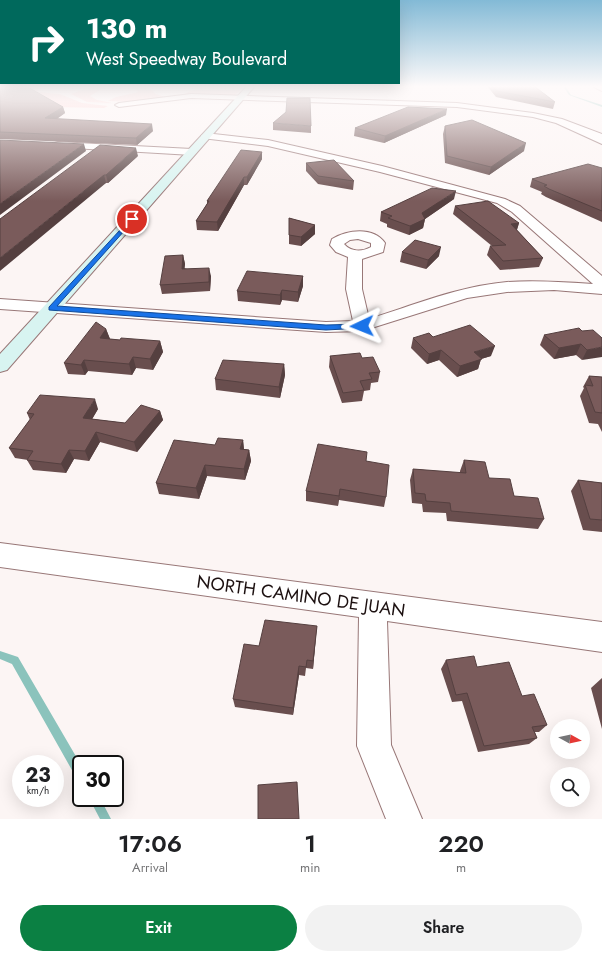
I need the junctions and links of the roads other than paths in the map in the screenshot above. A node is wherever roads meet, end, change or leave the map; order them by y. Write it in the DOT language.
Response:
graph roads {
  1 [pos="216,124"];
  2 [pos="567,124"];
  3 [pos="582,130"];
  4 [pos="205,136"];
  5 [pos="602,137"];
  6 [pos="602,141"];
  7 [pos="46,144"];
  8 [pos="100,147"];
  9 [pos="192,152"];
  10 [pos="88,156"];
  11 [pos="355,254"];
  12 [pos="602,284"];
  13 [pos="602,289"];
  14 [pos="0,304"];
  15 [pos="52,308"];
  16 [pos="362,326"];
  17 [pos="0,366"];
  18 [pos="0,555"];
  19 [pos="372,606"];
  20 [pos="602,637"];
  21 [pos="404,819"];
  1 -- 4 [label="main road"];
  2 -- 3 [label="street"];
  3 -- 5 [label="street"];
  3 -- 6 [label="street"];
  4 -- 9 [label="main road"];
  4 -- 12 [label="street"];
  7 -- 8 [label="street"];
  8 -- 9 [label="street"];
  8 -- 10 [label="street"];
  9 -- 15 [label="main road"];
  11 -- 16 [label="street"];
  13 -- 16 [label="street"];
  14 -- 15 [label="street"];
  15 -- 16 [label="street"];
  15 -- 17 [label="main road"];
  18 -- 19 [label="street, NORTH CAMINO DE JUAN"];
  19 -- 20 [label="street, NORTH CAMINO DE JUAN"];
  19 -- 21 [label="street"];
}
